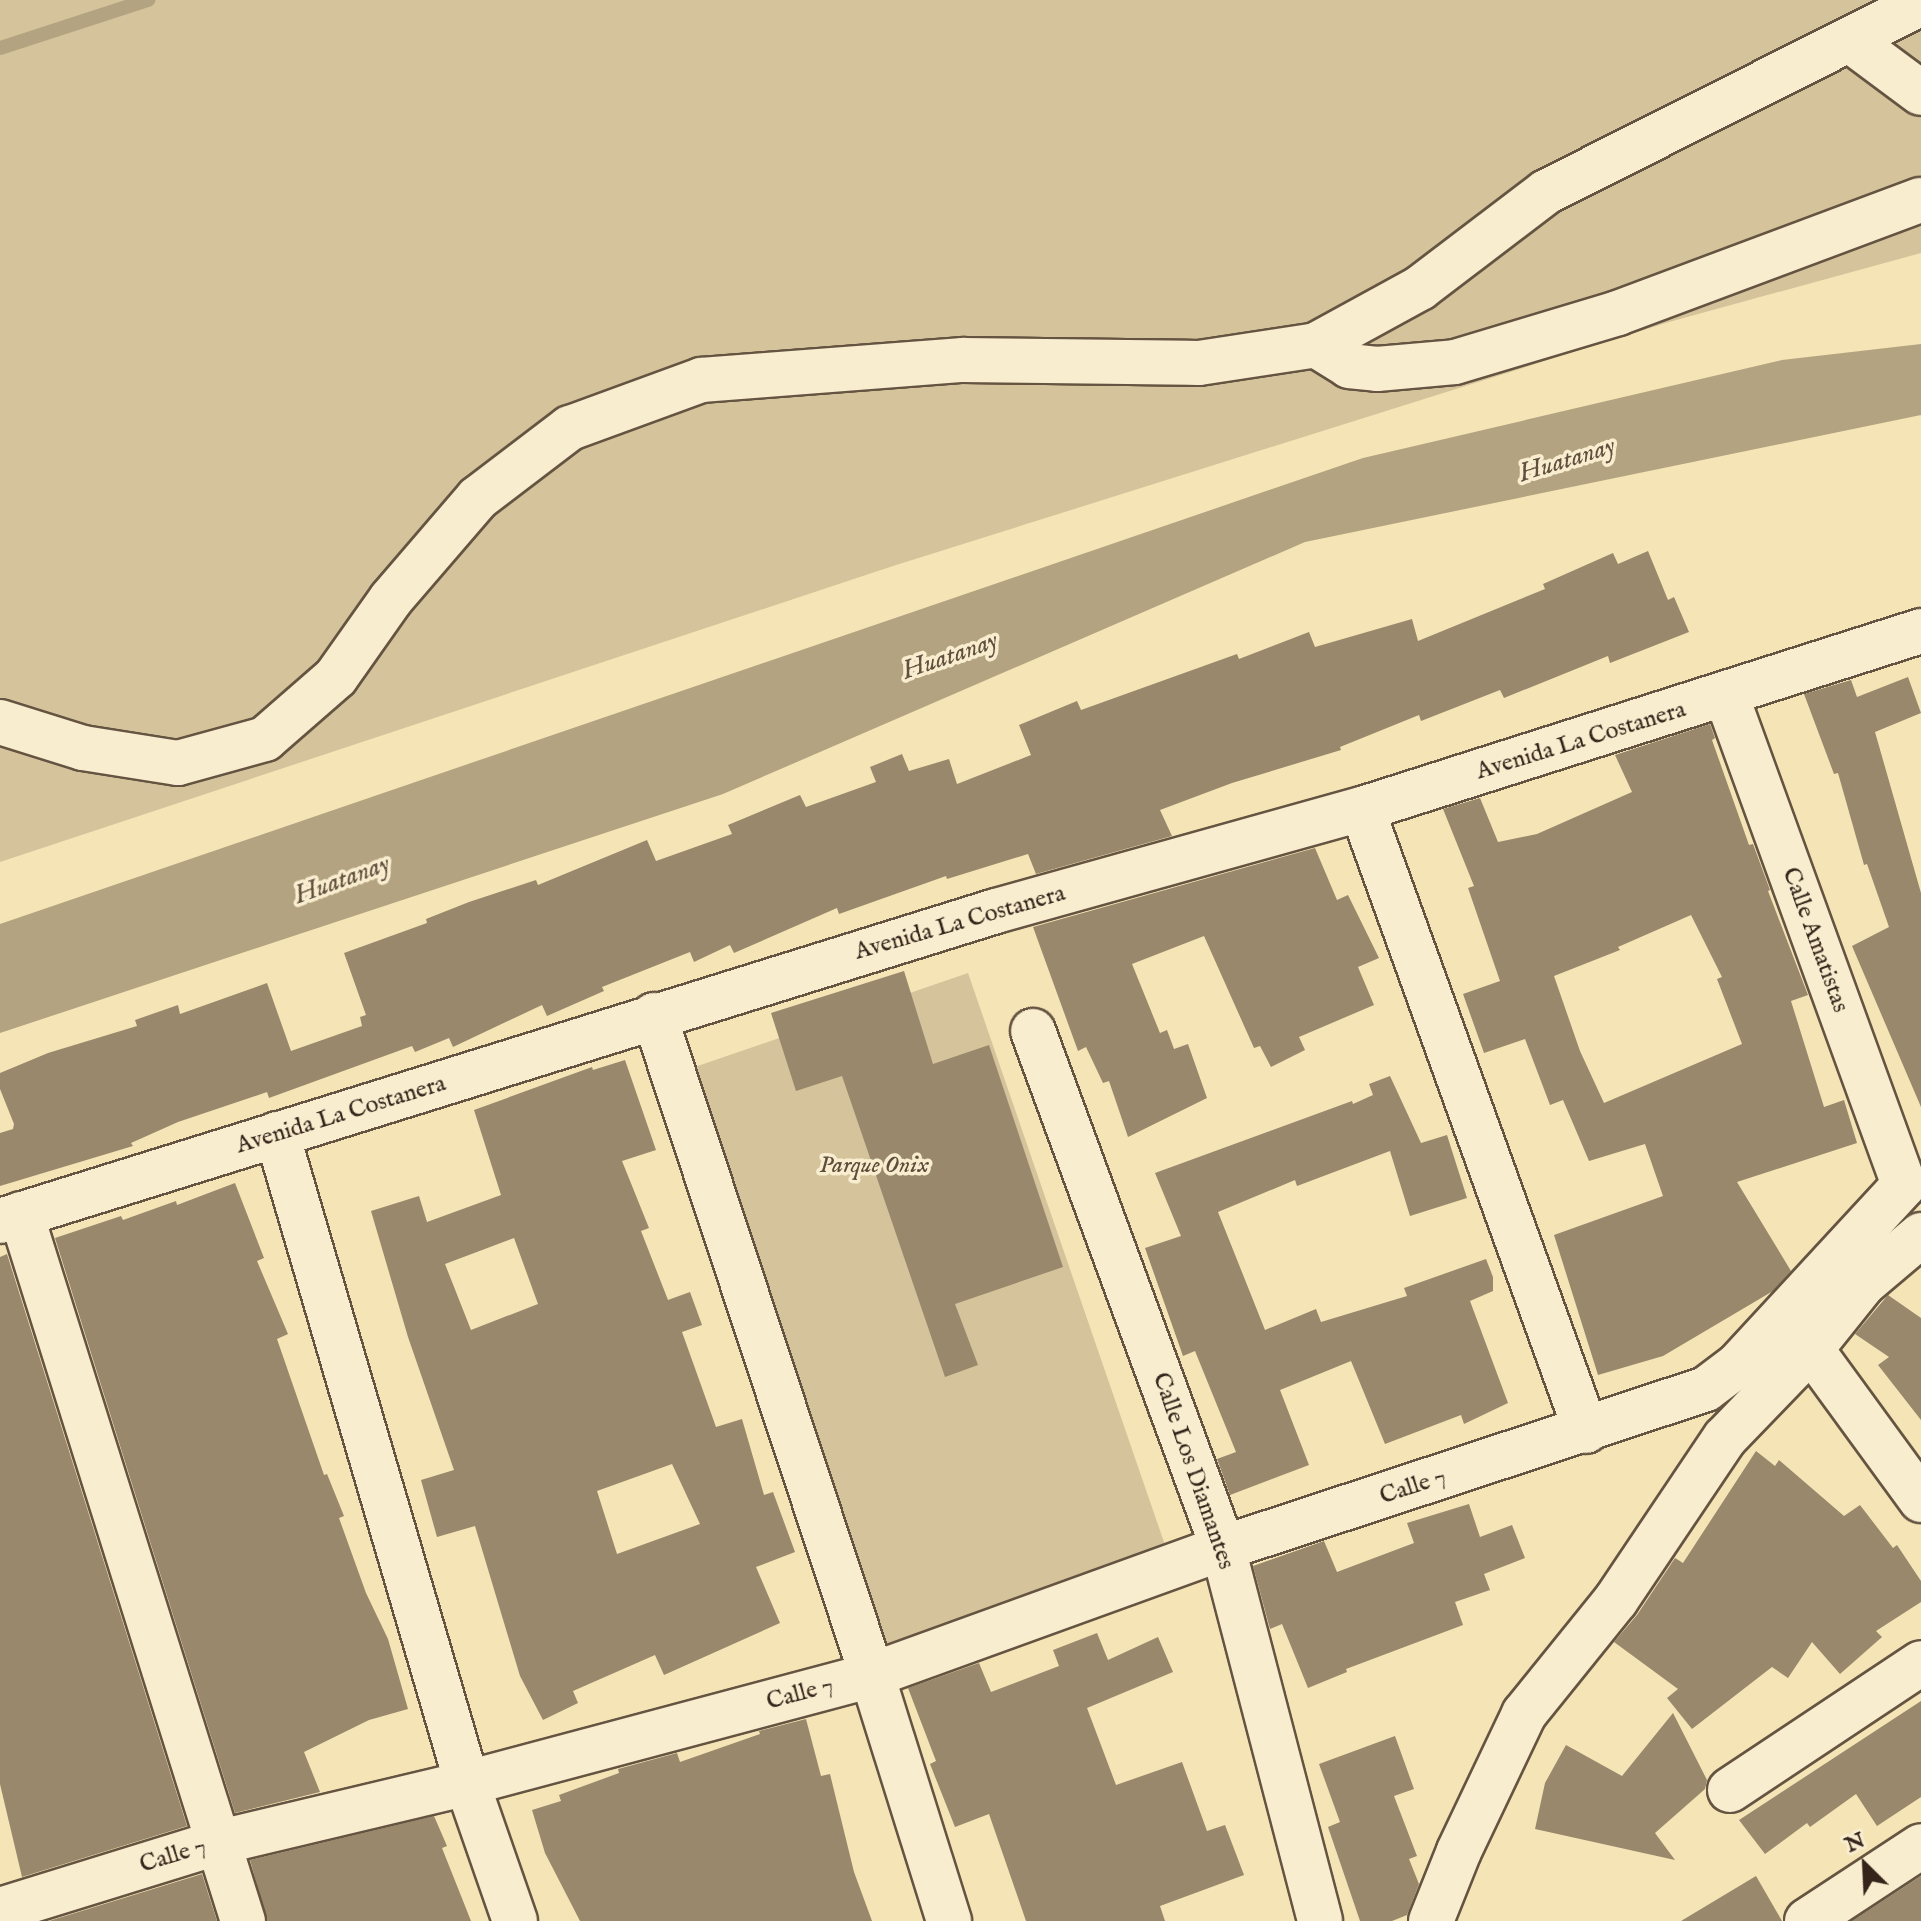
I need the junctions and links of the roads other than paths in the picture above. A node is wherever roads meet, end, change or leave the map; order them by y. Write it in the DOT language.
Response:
graph roads {
  1 [pos="1921,3"];
  2 [pos="1851,41"];
  3 [pos="1921,93"];
  4 [pos="1921,200"];
  5 [pos="1316,345"];
  6 [pos="1921,631"];
  7 [pos="1726,695"];
  8 [pos="0,722"];
  9 [pos="1362,809"];
  10 [pos="654,1015"];
  11 [pos="1033,1031"];
  12 [pos="277,1134"];
  13 [pos="1904,1185"];
  14 [pos="11,1217"];
  15 [pos="1921,1235"];
  16 [pos="1811,1349"];
  17 [pos="1586,1431"];
  18 [pos="1921,1500"];
  19 [pos="1223,1548"];
  20 [pos="1921,1663"];
  21 [pos="872,1675"];
  22 [pos="467,1783"];
  23 [pos="1730,1790"];
  24 [pos="220,1842"];
  25 [pos="1921,1846"];
  26 [pos="3,1900"];
  27 [pos="243,1921"];
  28 [pos="515,1921"];
  29 [pos="949,1921"];
  30 [pos="1320,1921"];
  31 [pos="1431,1921"];
  32 [pos="1807,1921"];
  1 -- 2 [label="street"];
  2 -- 3 [label="street"];
  2 -- 5 [label="street"];
  4 -- 5 [label="street"];
  5 -- 8 [label="street"];
  6 -- 7 [label="street, Avenida La Costanera"];
  7 -- 9 [label="street, Avenida La Costanera"];
  7 -- 13 [label="street, Calle Amatistas"];
  9 -- 10 [label="street, Avenida La Costanera"];
  9 -- 17 [label="street"];
  10 -- 12 [label="street, Avenida La Costanera"];
  10 -- 21 [label="street"];
  11 -- 19 [label="street, Calle Los Diamantes"];
  12 -- 14 [label="street, Avenida La Costanera"];
  12 -- 22 [label="street"];
  13 -- 17 [label="street, Calle 7"];
  14 -- 24 [label="street"];
  15 -- 16 [label="street"];
  16 -- 18 [label="street"];
  16 -- 31 [label="street"];
  17 -- 19 [label="street, Calle 7"];
  19 -- 21 [label="street, Calle 7"];
  19 -- 30 [label="street, Calle Los Diamantes"];
  20 -- 23 [label="street"];
  21 -- 22 [label="street, Calle 7"];
  21 -- 29 [label="street"];
  22 -- 24 [label="street, Calle 7"];
  22 -- 28 [label="street"];
  24 -- 26 [label="street, Calle 7"];
  24 -- 27 [label="street"];
  25 -- 32 [label="street"];
}
